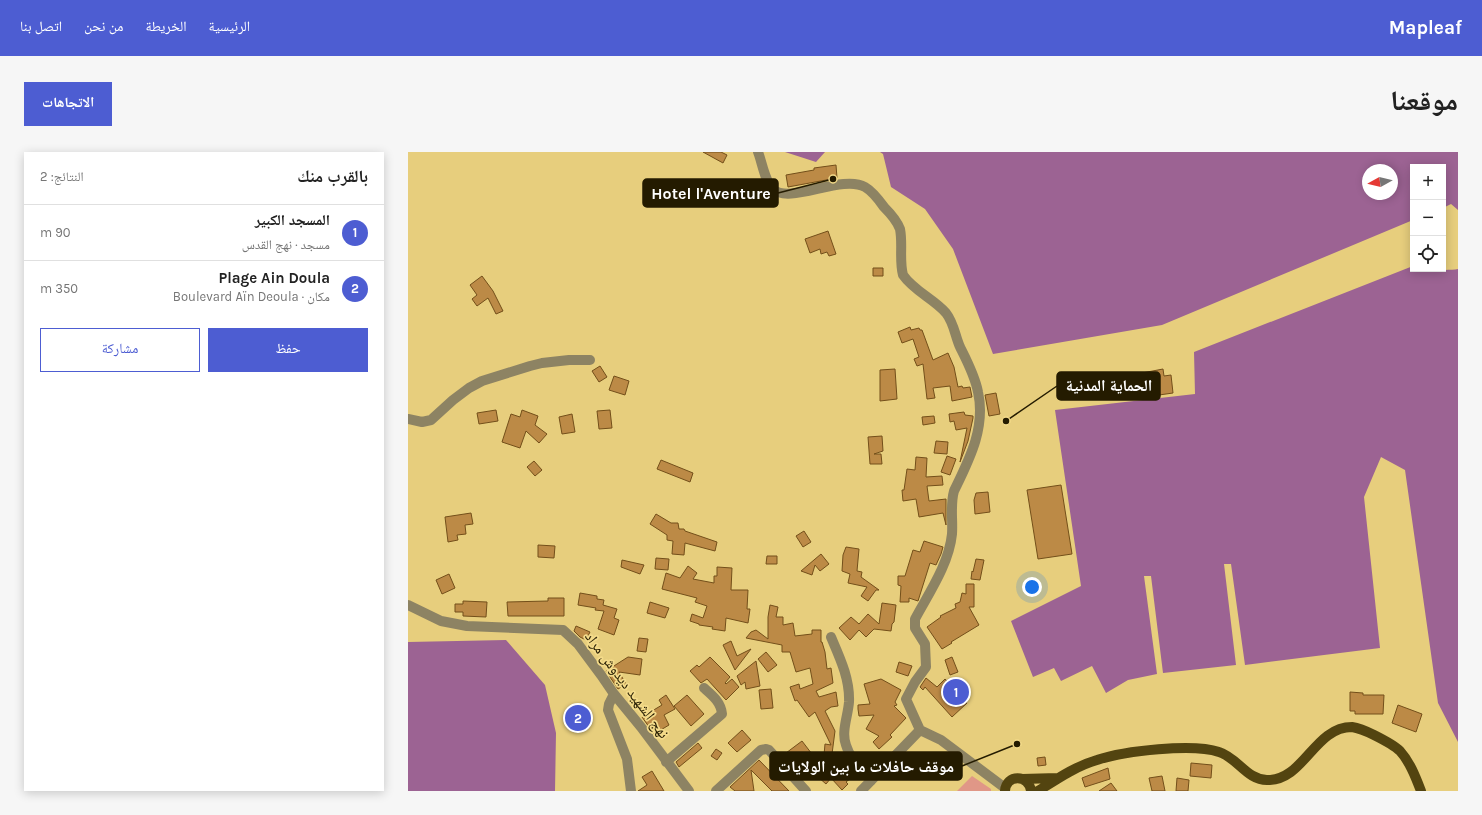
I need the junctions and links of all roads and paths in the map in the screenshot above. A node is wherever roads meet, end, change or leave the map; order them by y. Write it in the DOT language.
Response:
graph roads {
  1 [pos="758,152"];
  2 [pos="590,360"];
  3 [pos="408,419"];
  4 [pos="408,605"];
  5 [pos="831,637"];
  6 [pos="704,688"];
  7 [pos="614,694"];
  8 [pos="920,730"];
  9 [pos="666,762"];
  10 [pos="1058,778"];
  11 [pos="1022,779"];
  12 [pos="871,781"];
  13 [pos="1005,789"];
  14 [pos="631,791"];
  15 [pos="689,791"];
  16 [pos="716,791"];
  17 [pos="806,791"];
  18 [pos="861,791"];
  19 [pos="1031,791"];
  20 [pos="1038,791"];
  21 [pos="1421,791"];
  1 -- 8 [label="street"];
  2 -- 3 [label="street"];
  4 -- 7 [label="street, نهج الشهيد ديدوش مراد"];
  5 -- 12 [label="street"];
  6 -- 9 [label="street"];
  7 -- 9 [label="street, نهج الشهيد ديدوش مراد"];
  7 -- 14 [label="street"];
  8 -- 12 [label="street"];
  8 -- 13 [label="street"];
  9 -- 15 [label="street, نهج الشهيد ديدوش مراد"];
  10 -- 11 [label="main road"];
  10 -- 20 [label="main road"];
  10 -- 21 [label="main road"];
  11 -- 13 [label="main road"];
  11 -- 19 [label="main road"];
  12 -- 18 [label="street"];
  16 -- 17 [label="street"];
}
